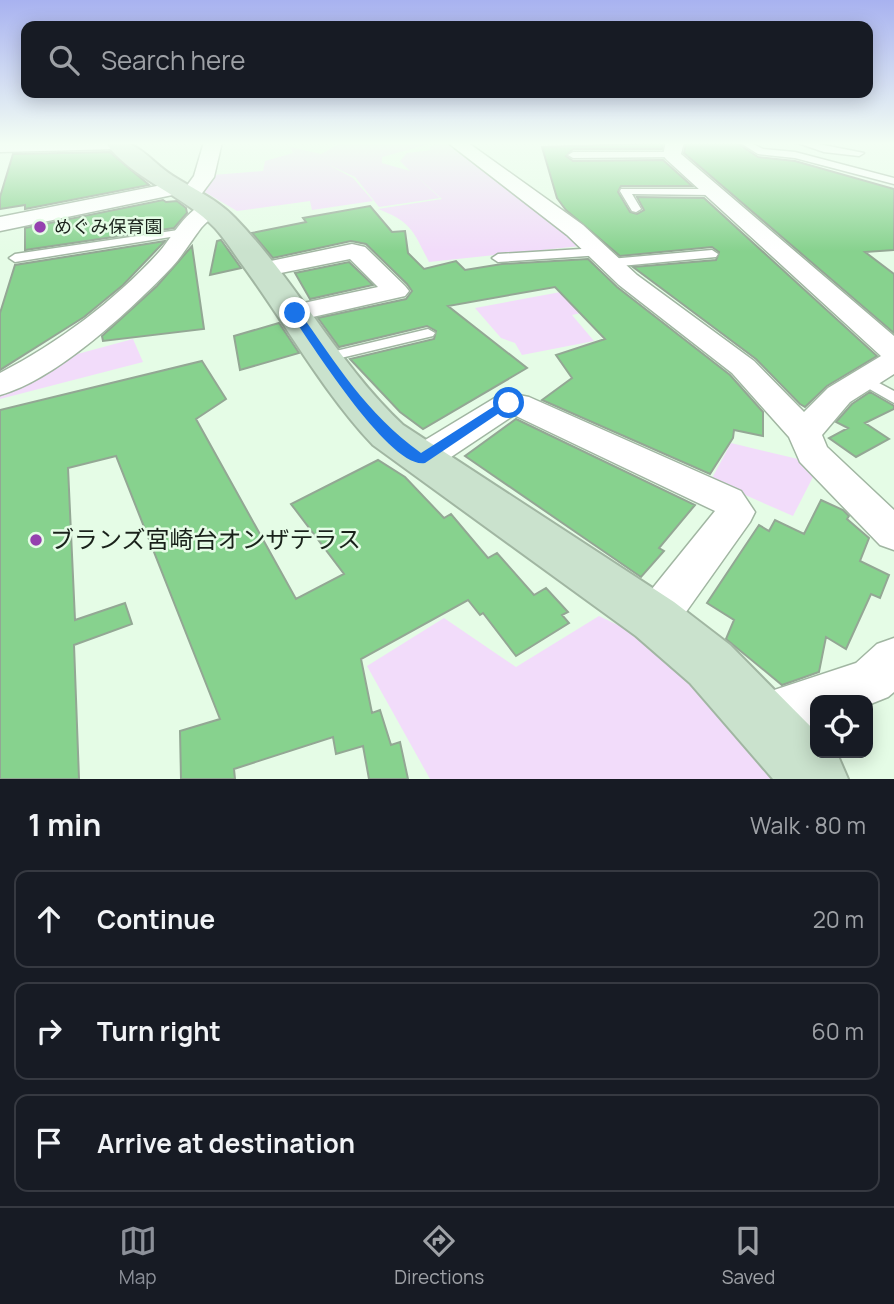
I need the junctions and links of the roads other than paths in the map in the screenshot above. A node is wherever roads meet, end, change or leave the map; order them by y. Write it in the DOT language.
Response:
graph roads {
  1 [pos="158,178"];
  2 [pos="203,178"];
  3 [pos="505,178"];
  4 [pos="700,178"];
  5 [pos="711,191"];
  6 [pos="190,206"];
  7 [pos="636,209"];
  8 [pos="0,225"];
  9 [pos="677,245"];
  10 [pos="712,254"];
  11 [pos="687,256"];
  12 [pos="15,258"];
  13 [pos="498,258"];
  14 [pos="604,258"];
  15 [pos="261,270"];
  16 [pos="295,313"];
  17 [pos="428,334"];
  18 [pos="894,352"];
  19 [pos="324,358"];
  20 [pos="894,361"];
  21 [pos="863,380"];
  22 [pos="0,385"];
  23 [pos="894,398"];
  24 [pos="804,433"];
  25 [pos="420,460"];
  26 [pos="894,534"];
  27 [pos="654,619"];
  28 [pos="894,660"];
  29 [pos="762,718"];
  30 [pos="815,779"];
  1 -- 6 [label="street"];
  2 -- 6 [label="street"];
  3 -- 14 [label="street"];
  4 -- 5 [label="street"];
  5 -- 7 [label="lane"];
  5 -- 18 [label="street"];
  6 -- 8 [label="street"];
  6 -- 12 [label="lane"];
  6 -- 15 [label="street"];
  6 -- 22 [label="street"];
  9 -- 11 [label="lane"];
  10 -- 11 [label="lane"];
  11 -- 14 [label="lane"];
  13 -- 14 [label="lane"];
  14 -- 24 [label="street"];
  15 -- 16 [label="street"];
  15 -- 16 [label="street"];
  16 -- 19 [label="street"];
  17 -- 19 [label="lane"];
  19 -- 25 [label="street"];
  20 -- 21 [label="street"];
  21 -- 23 [label="lane"];
  21 -- 24 [label="street"];
  24 -- 26 [label="street"];
  25 -- 27 [label="street"];
  25 -- 27 [label="street"];
  27 -- 29 [label="street"];
  28 -- 29 [label="street"];
  29 -- 30 [label="street"];
}
